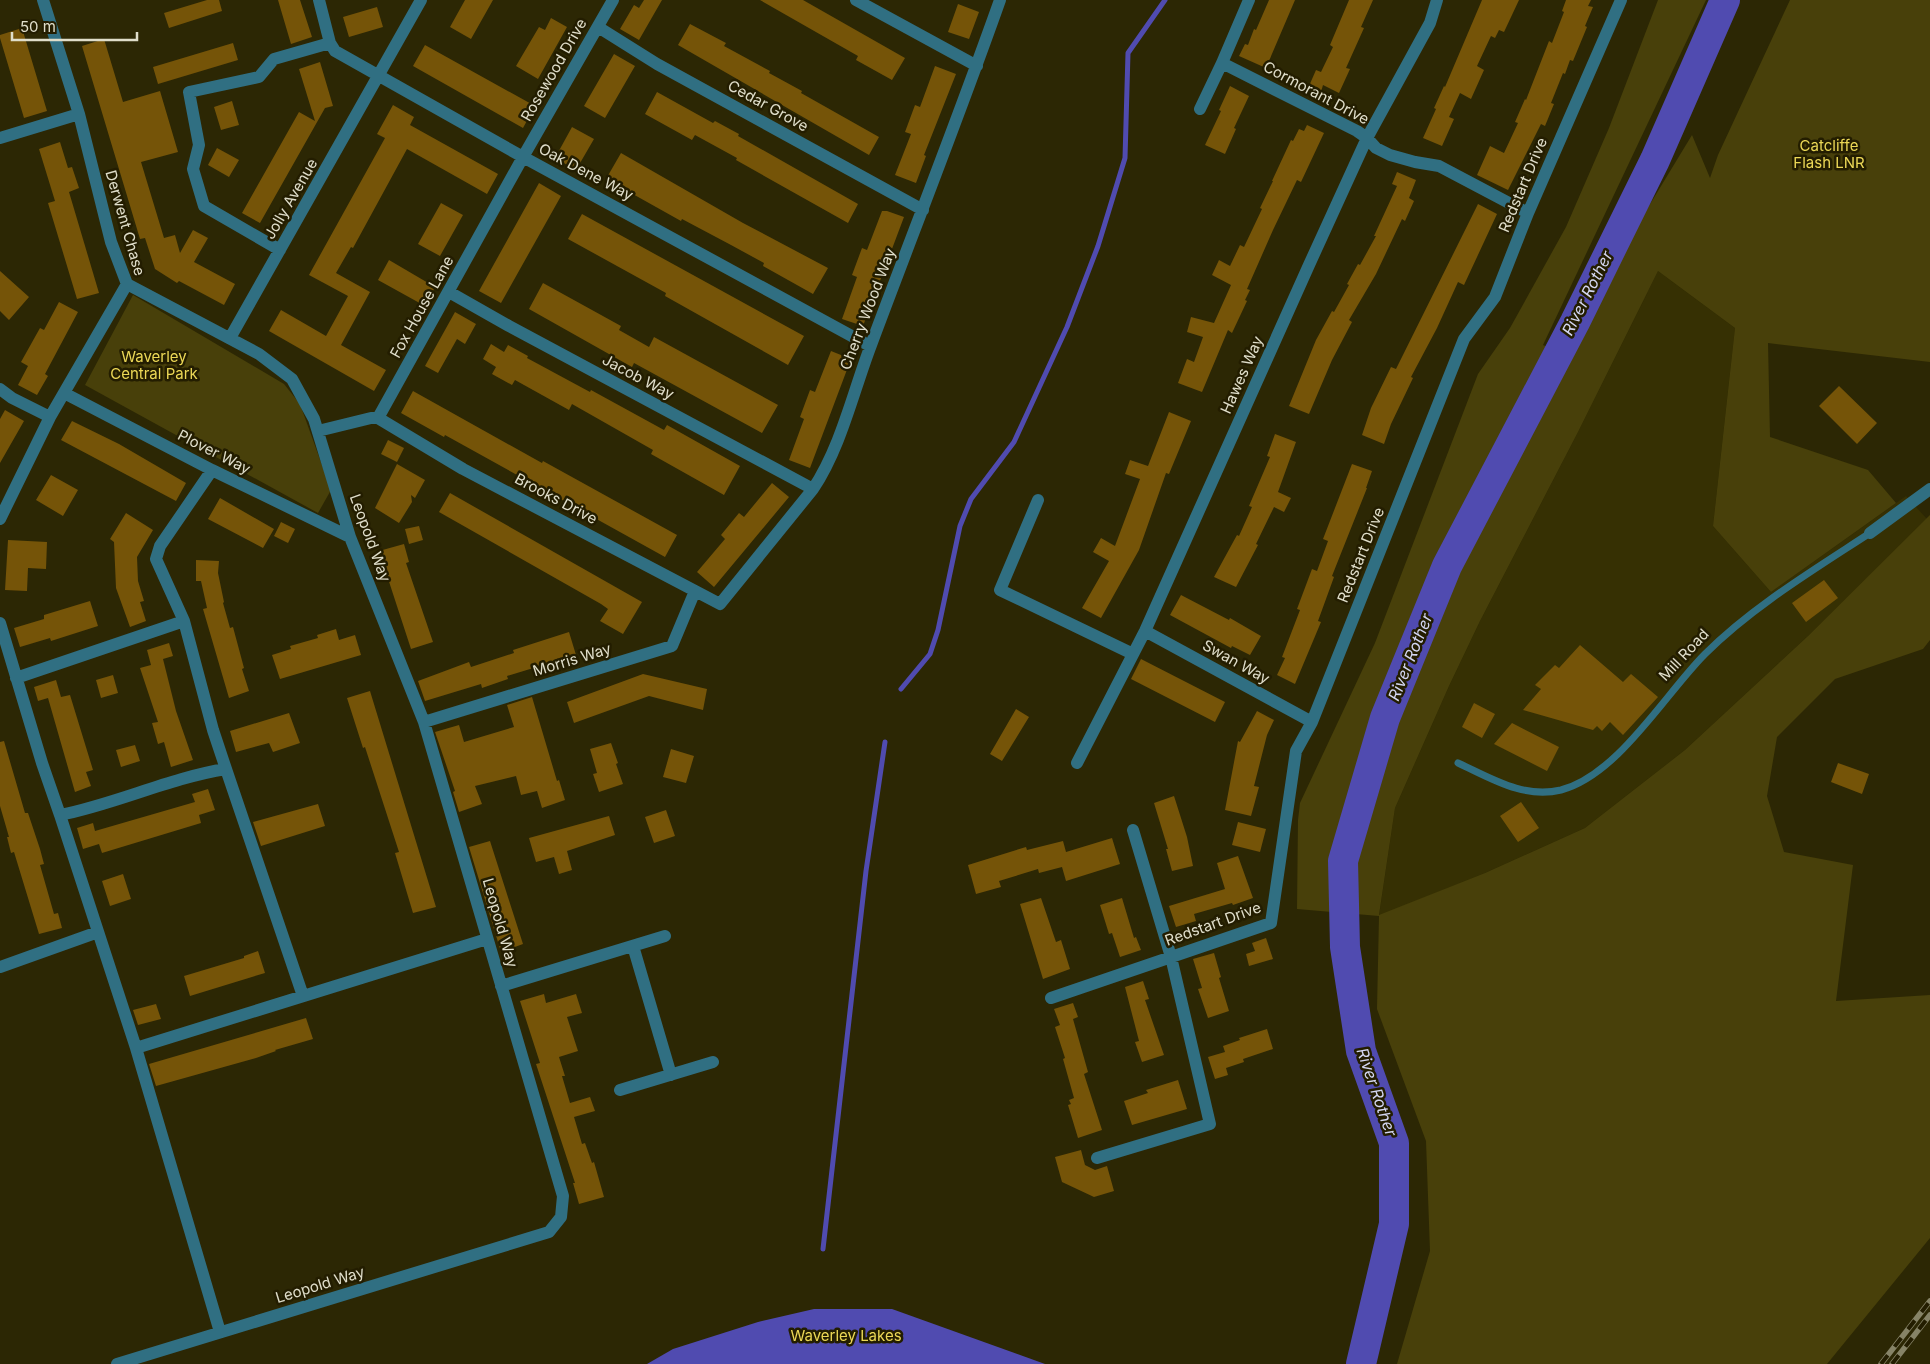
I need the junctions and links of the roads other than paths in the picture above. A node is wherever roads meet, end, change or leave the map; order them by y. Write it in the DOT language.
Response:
graph roads {
  1 [pos="43,0"];
  2 [pos="320,0"];
  3 [pos="421,0"];
  4 [pos="613,0"];
  5 [pos="856,0"];
  6 [pos="1000,0"];
  7 [pos="1249,0"];
  8 [pos="1437,0"];
  9 [pos="1621,0"];
  10 [pos="598,28"];
  11 [pos="330,42"];
  12 [pos="1222,63"];
  13 [pos="977,66"];
  14 [pos="379,76"];
  15 [pos="1200,109"];
  16 [pos="79,114"];
  17 [pos="0,138"];
  18 [pos="1368,138"];
  19 [pos="523,157"];
  20 [pos="923,210"];
  21 [pos="1528,214"];
  22 [pos="280,250"];
  23 [pos="128,284"];
  24 [pos="449,292"];
  25 [pos="230,338"];
  26 [pos="870,346"];
  27 [pos="0,389"];
  28 [pos="64,393"];
  29 [pos="50,417"];
  30 [pos="378,418"];
  31 [pos="318,431"];
  32 [pos="212,470"];
  33 [pos="814,489"];
  34 [pos="1930,490"];
  35 [pos="1038,500"];
  36 [pos="0,519"];
  37 [pos="1870,533"];
  38 [pos="350,537"];
  39 [pos="695,591"];
  40 [pos="720,604"];
  41 [pos="184,621"];
  42 [pos="0,623"];
  43 [pos="1145,631"];
  44 [pos="1133,654"];
  45 [pos="16,678"];
  46 [pos="424,722"];
  47 [pos="1312,722"];
  48 [pos="1458,763"];
  49 [pos="1077,764"];
  50 [pos="226,769"];
  51 [pos="60,815"];
  52 [pos="1133,830"];
  53 [pos="98,932"];
  54 [pos="665,936"];
  55 [pos="487,939"];
  56 [pos="634,946"];
  57 [pos="1171,957"];
  58 [pos="0,966"];
  59 [pos="501,986"];
  60 [pos="303,996"];
  61 [pos="1051,998"];
  62 [pos="136,1048"];
  63 [pos="712,1062"];
  64 [pos="672,1075"];
  65 [pos="620,1090"];
  66 [pos="1098,1158"];
  67 [pos="220,1332"];
  68 [pos="117,1364"];
  1 -- 16 [label="street, Derwent Chase"];
  2 -- 11 [label="street"];
  3 -- 14 [label="street, Jolly Avenue"];
  4 -- 10 [label="street, Rosewood Drive"];
  5 -- 13 [label="street"];
  6 -- 13 [label="street, Cherry Wood Way"];
  7 -- 12 [label="street"];
  8 -- 18 [label="street, Hawes Way"];
  9 -- 21 [label="street, Redstart Drive"];
  10 -- 19 [label="street, Rosewood Drive"];
  10 -- 20 [label="street, Cedar Grove"];
  11 -- 14 [label="street, Oak Dene Way"];
  11 -- 22 [label="street"];
  12 -- 15 [label="street"];
  12 -- 18 [label="street, Cormorant Drive"];
  13 -- 20 [label="street, Cherry Wood Way"];
  14 -- 19 [label="street, Oak Dene Way"];
  14 -- 22 [label="street, Jolly Avenue"];
  16 -- 17 [label="street"];
  16 -- 23 [label="street, Derwent Chase"];
  18 -- 21 [label="street, Cormorant Drive"];
  18 -- 43 [label="street, Hawes Way"];
  19 -- 24 [label="street, Fox House Lane"];
  19 -- 26 [label="street, Oak Dene Way"];
  20 -- 26 [label="street, Cherry Wood Way"];
  21 -- 47 [label="street, Redstart Drive"];
  22 -- 25 [label="street, Jolly Avenue"];
  23 -- 25 [label="street, Leopold Way"];
  23 -- 28 [label="street, Derwent Chase"];
  24 -- 30 [label="street, Fox House Lane"];
  24 -- 33 [label="street, Jacob Way"];
  25 -- 31 [label="street, Leopold Way"];
  26 -- 33 [label="street, Cherry Wood Way"];
  27 -- 29 [label="street"];
  28 -- 29 [label="street, Derwent Chase"];
  28 -- 32 [label="street, Plover Way"];
  29 -- 36 [label="street, Derwent Chase"];
  30 -- 31 [label="street"];
  30 -- 39 [label="street, Brooks Drive"];
  31 -- 38 [label="street, Leopold Way"];
  32 -- 38 [label="street, Plover Way"];
  32 -- 41 [label="street"];
  33 -- 40 [label="street, Cherry Wood Way"];
  34 -- 37 [label="street, Mill Road"];
  35 -- 44 [label="street"];
  37 -- 48 [label="lane, Mill Road"];
  38 -- 46 [label="street, Leopold Way"];
  39 -- 40 [label="street, Brooks Drive"];
  39 -- 46 [label="street, Morris Way"];
  41 -- 45 [label="street"];
  41 -- 50 [label="street"];
  42 -- 45 [label="street"];
  43 -- 44 [label="street, Hawes Way"];
  43 -- 47 [label="street, Swan Way"];
  44 -- 49 [label="street, Hawes Way"];
  45 -- 51 [label="street"];
  46 -- 55 [label="street, Leopold Way"];
  47 -- 57 [label="street, Redstart Drive"];
  50 -- 51 [label="street"];
  50 -- 60 [label="street"];
  51 -- 53 [label="street"];
  52 -- 57 [label="street"];
  53 -- 58 [label="street"];
  53 -- 62 [label="street"];
  54 -- 56 [label="street"];
  55 -- 59 [label="street, Leopold Way"];
  55 -- 60 [label="street"];
  56 -- 59 [label="street"];
  56 -- 64 [label="street"];
  57 -- 61 [label="street, Redstart Drive"];
  57 -- 66 [label="street"];
  59 -- 67 [label="street, Leopold Way"];
  60 -- 62 [label="street"];
  62 -- 67 [label="street"];
  63 -- 64 [label="street"];
  64 -- 65 [label="street"];
  67 -- 68 [label="street, Leopold Way"];
}
